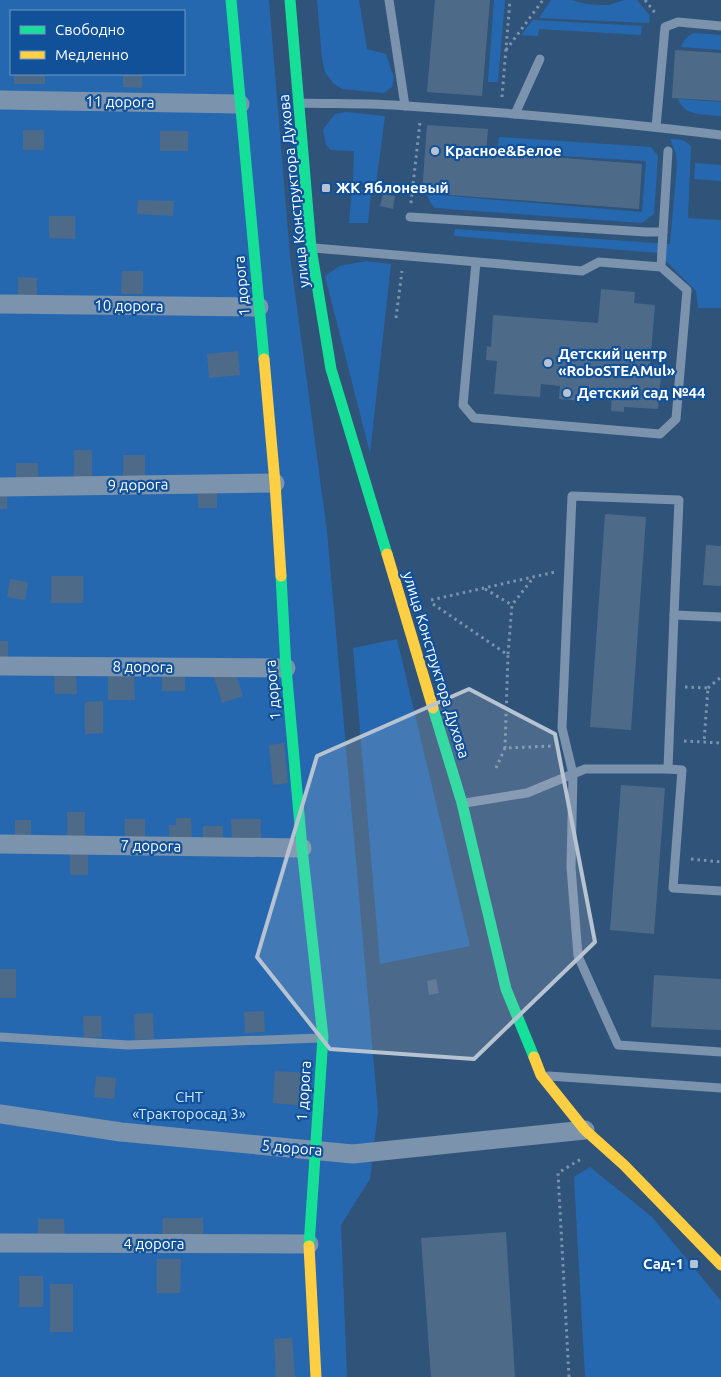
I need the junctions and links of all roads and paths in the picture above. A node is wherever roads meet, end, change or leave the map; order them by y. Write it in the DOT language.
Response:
graph roads {
  1 [pos="231,0"];
  2 [pos="290,0"];
  3 [pos="389,0"];
  4 [pos="510,0"];
  5 [pos="543,0"];
  6 [pos="721,26"];
  7 [pos="505,51"];
  8 [pos="540,59"];
  9 [pos="0,100"];
  10 [pos="300,102"];
  11 [pos="240,104"];
  12 [pos="405,106"];
  13 [pos="501,113"];
  14 [pos="515,114"];
  15 [pos="421,118"];
  16 [pos="656,127"];
  17 [pos="721,135"];
  18 [pos="668,151"];
  19 [pos="410,217"];
  20 [pos="663,232"];
  21 [pos="312,248"];
  22 [pos="476,262"];
  23 [pos="661,267"];
  24 [pos="0,304"];
  25 [pos="258,307"];
  26 [pos="275,483"];
  27 [pos="0,487"];
  28 [pos="568,569"];
  29 [pos="534,577"];
  30 [pos="484,588"];
  31 [pos="512,605"];
  32 [pos="674,615"];
  33 [pos="721,617"];
  34 [pos="508,655"];
  35 [pos="0,666"];
  36 [pos="286,668"];
  37 [pos="721,677"];
  38 [pos="671,686"];
  39 [pos="708,688"];
  40 [pos="669,740"];
  41 [pos="704,742"];
  42 [pos="721,743"];
  43 [pos="566,745"];
  44 [pos="504,748"];
  45 [pos="496,768"];
  46 [pos="668,769"];
  47 [pos="572,774"];
  48 [pos="462,804"];
  49 [pos="0,844"];
  50 [pos="302,848"];
  51 [pos="675,858"];
  52 [pos="721,862"];
  53 [pos="721,891"];
  54 [pos="0,1037"];
  55 [pos="323,1037"];
  56 [pos="721,1052"];
  57 [pos="541,1075"];
  58 [pos="721,1088"];
  59 [pos="0,1114"];
  60 [pos="585,1130"];
  61 [pos="315,1150"];
  62 [pos="587,1156"];
  63 [pos="0,1243"];
  64 [pos="309,1244"];
  65 [pos="721,1265"];
  66 [pos="316,1377"];
  67 [pos="568,1377"];
  1 -- 11 [label="street, 1 дорога"];
  2 -- 10 [label="street, улица Конструктора Духова"];
  3 -- 12 [label="lane"];
  4 -- 7 [label="path"];
  5 -- 7 [label="path"];
  6 -- 16 [label="lane"];
  7 -- 13 [label="path"];
  8 -- 14 [label="lane"];
  9 -- 11 [label="street, 11 дорога"];
  10 -- 12 [label="lane"];
  10 -- 21 [label="street, улица Конструктора Духова"];
  11 -- 25 [label="street, 1 дорога"];
  12 -- 13 [label="lane"];
  13 -- 14 [label="lane"];
  14 -- 16 [label="lane"];
  15 -- 19 [label="path"];
  16 -- 17 [label="lane"];
  18 -- 20 [label="lane"];
  19 -- 20 [label="lane"];
  20 -- 23 [label="lane"];
  21 -- 22 [label="lane"];
  21 -- 48 [label="street, улица Конструктора Духова"];
  22 -- 23 [label="lane"];
  22 -- 23 [label="lane"];
  24 -- 25 [label="street, 10 дорога"];
  25 -- 26 [label="street, 1 дорога"];
  26 -- 27 [label="street, 9 дорога"];
  26 -- 36 [label="street, 1 дорога"];
  28 -- 29 [label="path"];
  28 -- 32 [label="lane"];
  28 -- 43 [label="lane"];
  29 -- 30 [label="path"];
  29 -- 31 [label="path"];
  30 -- 31 [label="path"];
  30 -- 34 [label="path"];
  31 -- 34 [label="path"];
  32 -- 33 [label="lane"];
  32 -- 38 [label="lane"];
  34 -- 44 [label="path"];
  35 -- 36 [label="street, 8 дорога"];
  36 -- 50 [label="street, 1 дорога"];
  37 -- 39 [label="path"];
  38 -- 39 [label="path"];
  38 -- 40 [label="lane"];
  39 -- 41 [label="path"];
  40 -- 41 [label="path"];
  40 -- 46 [label="lane"];
  41 -- 42 [label="path"];
  43 -- 44 [label="path"];
  43 -- 47 [label="lane"];
  44 -- 45 [label="path"];
  46 -- 47 [label="lane"];
  46 -- 51 [label="lane"];
  47 -- 48 [label="lane"];
  47 -- 56 [label="lane"];
  48 -- 57 [label="street, улица Конструктора Духова"];
  49 -- 50 [label="street, 7 дорога"];
  50 -- 55 [label="street, 1 дорога"];
  51 -- 52 [label="path"];
  51 -- 53 [label="lane"];
  54 -- 55 [label="lane"];
  55 -- 61 [label="street, 1 дорога"];
  57 -- 58 [label="lane"];
  57 -- 60 [label="street, улица Конструктора Духова"];
  59 -- 61 [label="street, 5 дорога"];
  60 -- 61 [label="street, 5 дорога"];
  60 -- 65 [label="street, улица Конструктора Духова"];
  61 -- 64 [label="street, 1 дорога"];
  62 -- 67 [label="path"];
  63 -- 64 [label="street, 4 дорога"];
  64 -- 66 [label="street, 1 дорога"];
}
